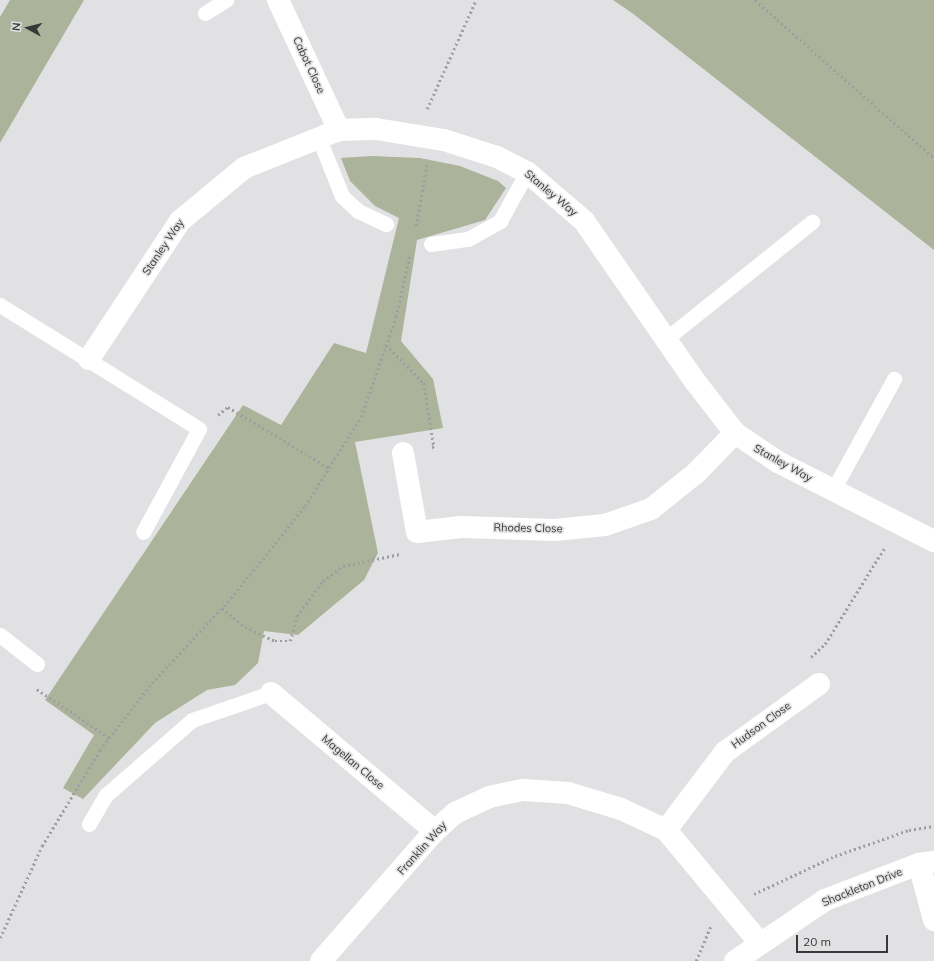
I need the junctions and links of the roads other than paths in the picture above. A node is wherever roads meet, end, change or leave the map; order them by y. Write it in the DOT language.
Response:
graph roads {
  1 [pos="226,0"];
  2 [pos="278,0"];
  3 [pos="205,13"];
  4 [pos="339,130"];
  5 [pos="318,136"];
  6 [pos="527,172"];
  7 [pos="812,222"];
  8 [pos="386,224"];
  9 [pos="431,244"];
  10 [pos="0,305"];
  11 [pos="667,338"];
  12 [pos="89,359"];
  13 [pos="894,379"];
  14 [pos="735,433"];
  15 [pos="403,453"];
  16 [pos="833,490"];
  17 [pos="143,532"];
  18 [pos="934,541"];
  19 [pos="0,635"];
  20 [pos="37,664"];
  21 [pos="819,684"];
  22 [pos="270,693"];
  23 [pos="90,824"];
  24 [pos="666,830"];
  25 [pos="434,831"];
  26 [pos="926,863"];
  27 [pos="934,920"];
  28 [pos="759,942"];
  29 [pos="321,961"];
  30 [pos="735,961"];
  1 -- 3 [label="lane"];
  2 -- 4 [label="street, Cabot Close"];
  4 -- 5 [label="street, Stanley Way"];
  4 -- 6 [label="street, Stanley Way"];
  5 -- 8 [label="lane"];
  5 -- 12 [label="street, Stanley Way"];
  6 -- 9 [label="lane"];
  6 -- 11 [label="street, Stanley Way"];
  7 -- 11 [label="lane"];
  10 -- 12 [label="lane"];
  11 -- 14 [label="street, Stanley Way"];
  12 -- 17 [label="lane"];
  13 -- 16 [label="lane"];
  14 -- 15 [label="street, Rhodes Close"];
  14 -- 16 [label="street, Stanley Way"];
  16 -- 18 [label="street, Stanley Way"];
  19 -- 20 [label="lane"];
  21 -- 24 [label="street, Hudson Close"];
  22 -- 23 [label="lane"];
  22 -- 25 [label="street, Magellan Close"];
  24 -- 25 [label="street, Franklin Way"];
  24 -- 28 [label="street, Franklin Way"];
  25 -- 29 [label="street, Franklin Way"];
  26 -- 27 [label="street"];
  26 -- 28 [label="street, Shackleton Drive"];
  28 -- 30 [label="street, Shackleton Drive"];
}
